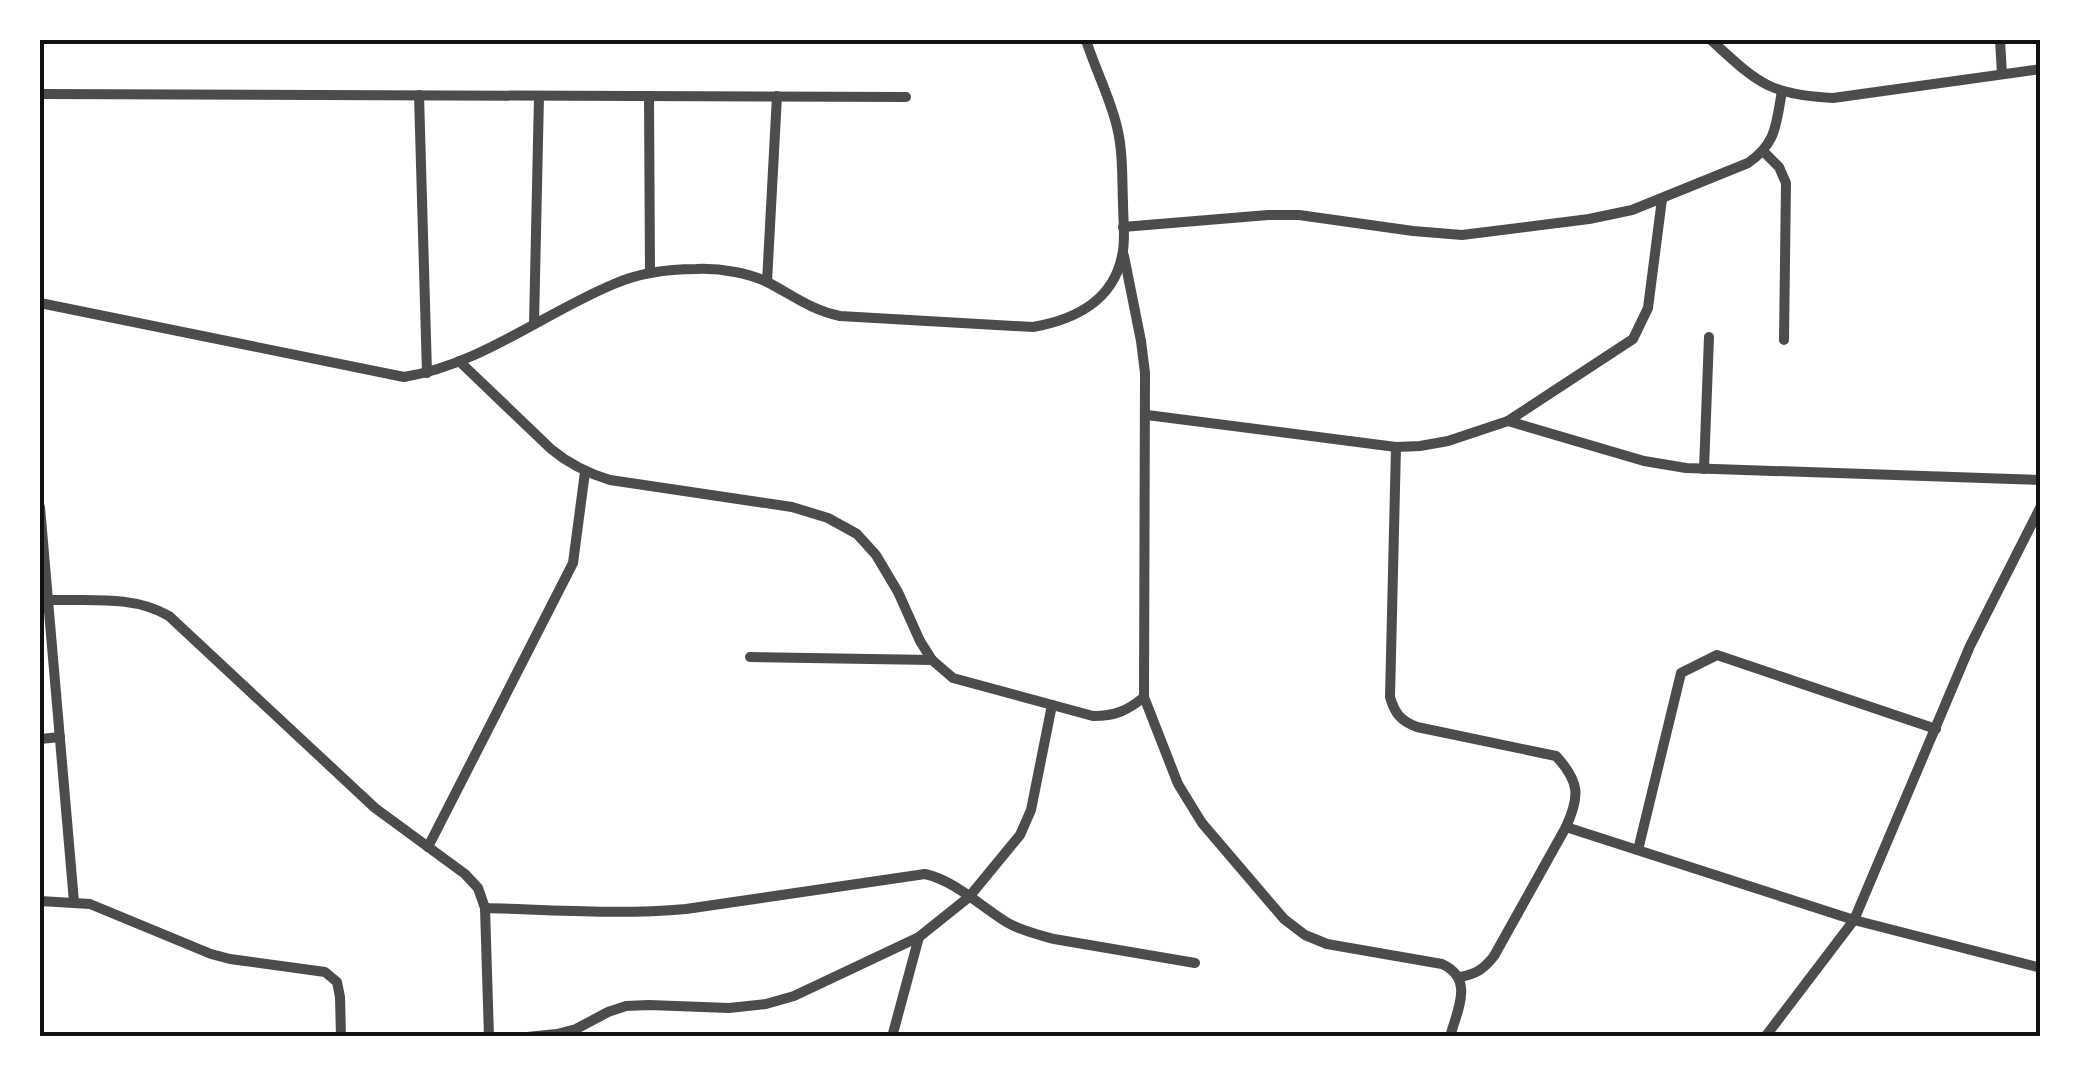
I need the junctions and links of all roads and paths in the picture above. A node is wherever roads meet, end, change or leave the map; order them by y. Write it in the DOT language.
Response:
graph roads {
  1 [pos="1086,40"];
  2 [pos="2000,40"];
  3 [pos="1715,42"];
  4 [pos="2041,69"];
  5 [pos="2002,74"];
  6 [pos="1782,91"];
  7 [pos="40,94"];
  8 [pos="418,95"];
  9 [pos="539,96"];
  10 [pos="650,96"];
  11 [pos="776,96"];
  12 [pos="906,97"];
  13 [pos="1764,152"];
  14 [pos="1662,199"];
  15 [pos="1123,227"];
  16 [pos="1124,252"];
  17 [pos="650,273"];
  18 [pos="767,282"];
  19 [pos="40,303"];
  20 [pos="534,324"];
  21 [pos="1709,337"];
  22 [pos="1784,340"];
  23 [pos="459,362"];
  24 [pos="427,373"];
  25 [pos="1146,415"];
  26 [pos="1508,421"];
  27 [pos="1396,448"];
  28 [pos="1704,469"];
  29 [pos="586,472"];
  30 [pos="2041,480"];
  31 [pos="2041,506"];
  32 [pos="40,507"];
  33 [pos="48,600"];
  34 [pos="46,638"];
  35 [pos="750,657"];
  36 [pos="932,660"];
  37 [pos="1144,697"];
  38 [pos="1052,705"];
  39 [pos="1936,729"];
  40 [pos="60,737"];
  41 [pos="40,739"];
  42 [pos="1566,827"];
  43 [pos="428,847"];
  44 [pos="1638,850"];
  45 [pos="969,897"];
  46 [pos="40,901"];
  47 [pos="74,902"];
  48 [pos="485,908"];
  49 [pos="1854,920"];
  50 [pos="919,936"];
  51 [pos="1194,963"];
  52 [pos="2041,968"];
  53 [pos="1460,976"];
  54 [pos="341,1037"];
  55 [pos="489,1037"];
  56 [pos="527,1037"];
  57 [pos="892,1037"];
  58 [pos="1450,1037"];
  59 [pos="1765,1037"];
  1 -- 15 [label="street"];
  2 -- 5 [label="street"];
  3 -- 6 [label="street"];
  4 -- 5 [label="street"];
  5 -- 6 [label="street"];
  6 -- 13 [label="street"];
  7 -- 8 [label="street"];
  8 -- 9 [label="street"];
  8 -- 24 [label="street"];
  9 -- 10 [label="street"];
  9 -- 20 [label="street"];
  10 -- 11 [label="street"];
  10 -- 17 [label="street"];
  11 -- 12 [label="street"];
  11 -- 18 [label="street"];
  13 -- 14 [label="street"];
  13 -- 22 [label="street"];
  14 -- 15 [label="street"];
  14 -- 26 [label="street"];
  15 -- 16 [label="street"];
  16 -- 18 [label="street"];
  16 -- 25 [label="street"];
  17 -- 18 [label="street"];
  17 -- 20 [label="street"];
  19 -- 24 [label="street"];
  20 -- 23 [label="street"];
  21 -- 28 [label="street"];
  23 -- 24 [label="street"];
  23 -- 29 [label="street"];
  25 -- 27 [label="street"];
  25 -- 37 [label="street"];
  26 -- 27 [label="street"];
  26 -- 28 [label="street"];
  27 -- 42 [label="street"];
  28 -- 30 [label="street"];
  29 -- 36 [label="street"];
  29 -- 43 [label="street"];
  31 -- 39 [label="street"];
  32 -- 33 [label="street"];
  33 -- 34 [label="street"];
  33 -- 43 [label="street"];
  34 -- 40 [label="street"];
  35 -- 36 [label="street"];
  36 -- 38 [label="street"];
  37 -- 38 [label="street"];
  37 -- 53 [label="street"];
  38 -- 45 [label="street"];
  39 -- 44 [label="street"];
  39 -- 49 [label="street"];
  40 -- 41 [label="street"];
  40 -- 47 [label="street"];
  42 -- 44 [label="street"];
  42 -- 53 [label="street"];
  43 -- 48 [label="street"];
  44 -- 49 [label="street"];
  45 -- 48 [label="street"];
  45 -- 50 [label="street"];
  45 -- 51 [label="street"];
  46 -- 47 [label="street"];
  47 -- 54 [label="street"];
  48 -- 55 [label="street"];
  49 -- 52 [label="street"];
  49 -- 59 [label="street"];
  50 -- 56 [label="street"];
  50 -- 57 [label="street"];
  53 -- 58 [label="street"];
}
